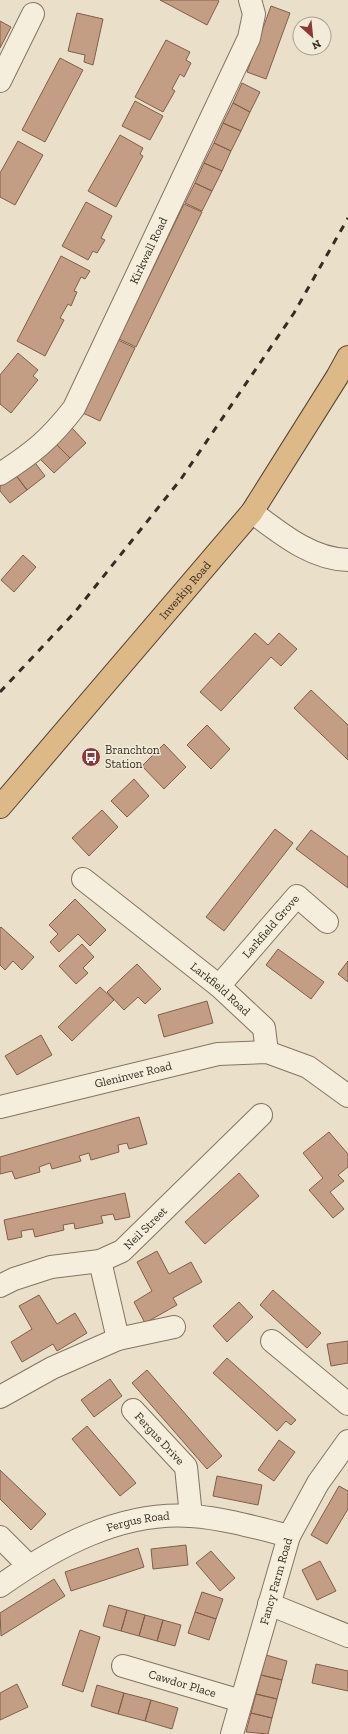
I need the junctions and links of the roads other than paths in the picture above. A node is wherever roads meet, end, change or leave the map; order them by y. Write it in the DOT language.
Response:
graph roads {
  1 [pos="250,0"];
  2 [pos="33,14"];
  3 [pos="0,81"];
  4 [pos="348,357"];
  5 [pos="0,474"];
  6 [pos="252,512"];
  7 [pos="348,560"];
  8 [pos="0,807"];
  9 [pos="83,879"];
  10 [pos="327,922"];
  11 [pos="219,986"];
  12 [pos="267,1052"];
  13 [pos="348,1096"];
  14 [pos="0,1107"];
  15 [pos="261,1115"];
  16 [pos="100,1261"];
  17 [pos="0,1286"];
  18 [pos="174,1327"];
  19 [pos="118,1339"];
  20 [pos="272,1341"];
  21 [pos="0,1397"];
  22 [pos="348,1404"];
  23 [pos="133,1410"];
  24 [pos="348,1441"];
  25 [pos="191,1516"];
  26 [pos="289,1536"];
  27 [pos="0,1537"];
  28 [pos="29,1566"];
  29 [pos="0,1586"];
  30 [pos="269,1604"];
  31 [pos="348,1636"];
  32 [pos="123,1666"];
  33 [pos="241,1700"];
  34 [pos="232,1734"];
  1 -- 5 [label="street, Kirkwall Road"];
  2 -- 3 [label="street"];
  4 -- 6 [label="highway, Inverkip Road"];
  6 -- 7 [label="street"];
  6 -- 8 [label="highway, Inverkip Road"];
  9 -- 11 [label="street, Larkfield Road"];
  10 -- 11 [label="street, Larkfield Grove"];
  11 -- 12 [label="street, Larkfield Road"];
  12 -- 13 [label="street"];
  12 -- 14 [label="street, Gleninver Road"];
  15 -- 16 [label="street, Neil Street"];
  16 -- 17 [label="street, Neil Street"];
  16 -- 19 [label="street"];
  18 -- 19 [label="street"];
  19 -- 21 [label="street"];
  20 -- 22 [label="street"];
  23 -- 25 [label="street, Fergus Drive"];
  24 -- 26 [label="street, Fancy Farm Road"];
  25 -- 26 [label="street, Fergus Road"];
  25 -- 28 [label="street, Fergus Road"];
  26 -- 30 [label="street, Fancy Farm Road"];
  27 -- 28 [label="street"];
  28 -- 29 [label="street, Fergus Road"];
  30 -- 31 [label="street"];
  30 -- 33 [label="street, Fancy Farm Road"];
  32 -- 33 [label="street, Cawdor Place"];
  33 -- 34 [label="street, Fancy Farm Road"];
}
